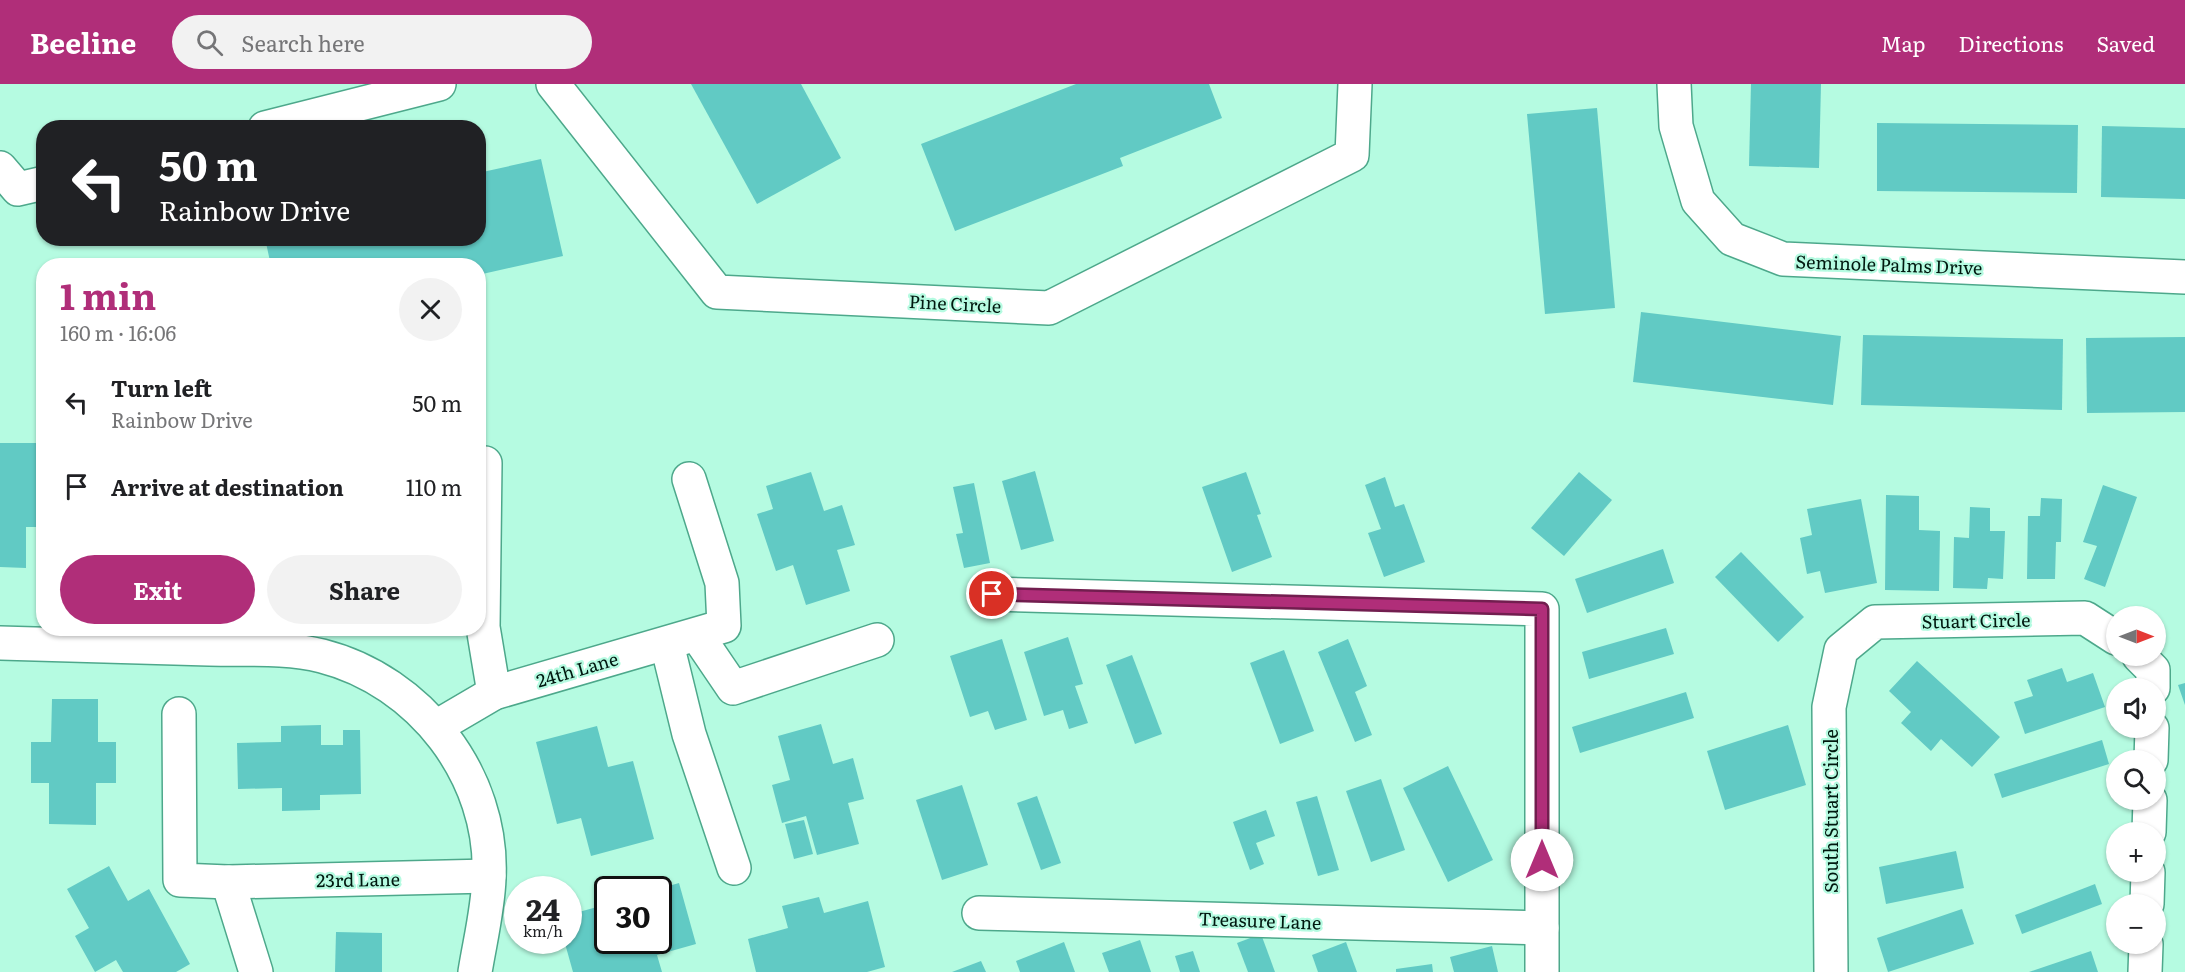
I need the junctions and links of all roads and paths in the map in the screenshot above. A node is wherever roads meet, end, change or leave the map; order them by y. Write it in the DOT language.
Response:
graph roads {
  1 [pos="439,84"];
  2 [pos="553,84"];
  3 [pos="1355,84"];
  4 [pos="1674,84"];
  5 [pos="297,120"];
  6 [pos="0,168"];
  7 [pos="36,185"];
  8 [pos="2185,276"];
  9 [pos="689,479"];
  10 [pos="992,594"];
  11 [pos="2106,632"];
  12 [pos="696,635"];
  13 [pos="484,636"];
  14 [pos="100,637"];
  15 [pos="877,640"];
  16 [pos="0,643"];
  17 [pos="1840,650"];
  18 [pos="494,693"];
  19 [pos="179,714"];
  20 [pos="436,727"];
  21 [pos="734,868"];
  22 [pos="489,876"];
  23 [pos="228,882"];
  24 [pos="979,913"];
  25 [pos="1542,928"];
  26 [pos="2146,954"];
  27 [pos="256,972"];
  28 [pos="475,972"];
  29 [pos="1542,972"];
  30 [pos="1831,972"];
  31 [pos="2145,972"];
  1 -- 5 [label="street"];
  2 -- 3 [label="street, Pine Circle"];
  4 -- 8 [label="street, Seminole Palms Drive"];
  6 -- 7 [label="street"];
  9 -- 12 [label="street"];
  10 -- 25 [label="street"];
  11 -- 17 [label="street, Stuart Circle"];
  12 -- 15 [label="street"];
  12 -- 18 [label="street, 24th Lane"];
  12 -- 21 [label="street"];
  13 -- 18 [label="street"];
  14 -- 16 [label="street"];
  14 -- 20 [label="street"];
  17 -- 30 [label="street, South Stuart Circle"];
  18 -- 20 [label="street, 24th Lane"];
  19 -- 23 [label="street, 23rd Lane"];
  20 -- 22 [label="street"];
  22 -- 23 [label="street, 23rd Lane"];
  22 -- 28 [label="street"];
  23 -- 27 [label="street"];
  24 -- 25 [label="street, Treasure Lane"];
  25 -- 29 [label="street"];
  26 -- 31 [label="street"];
}
